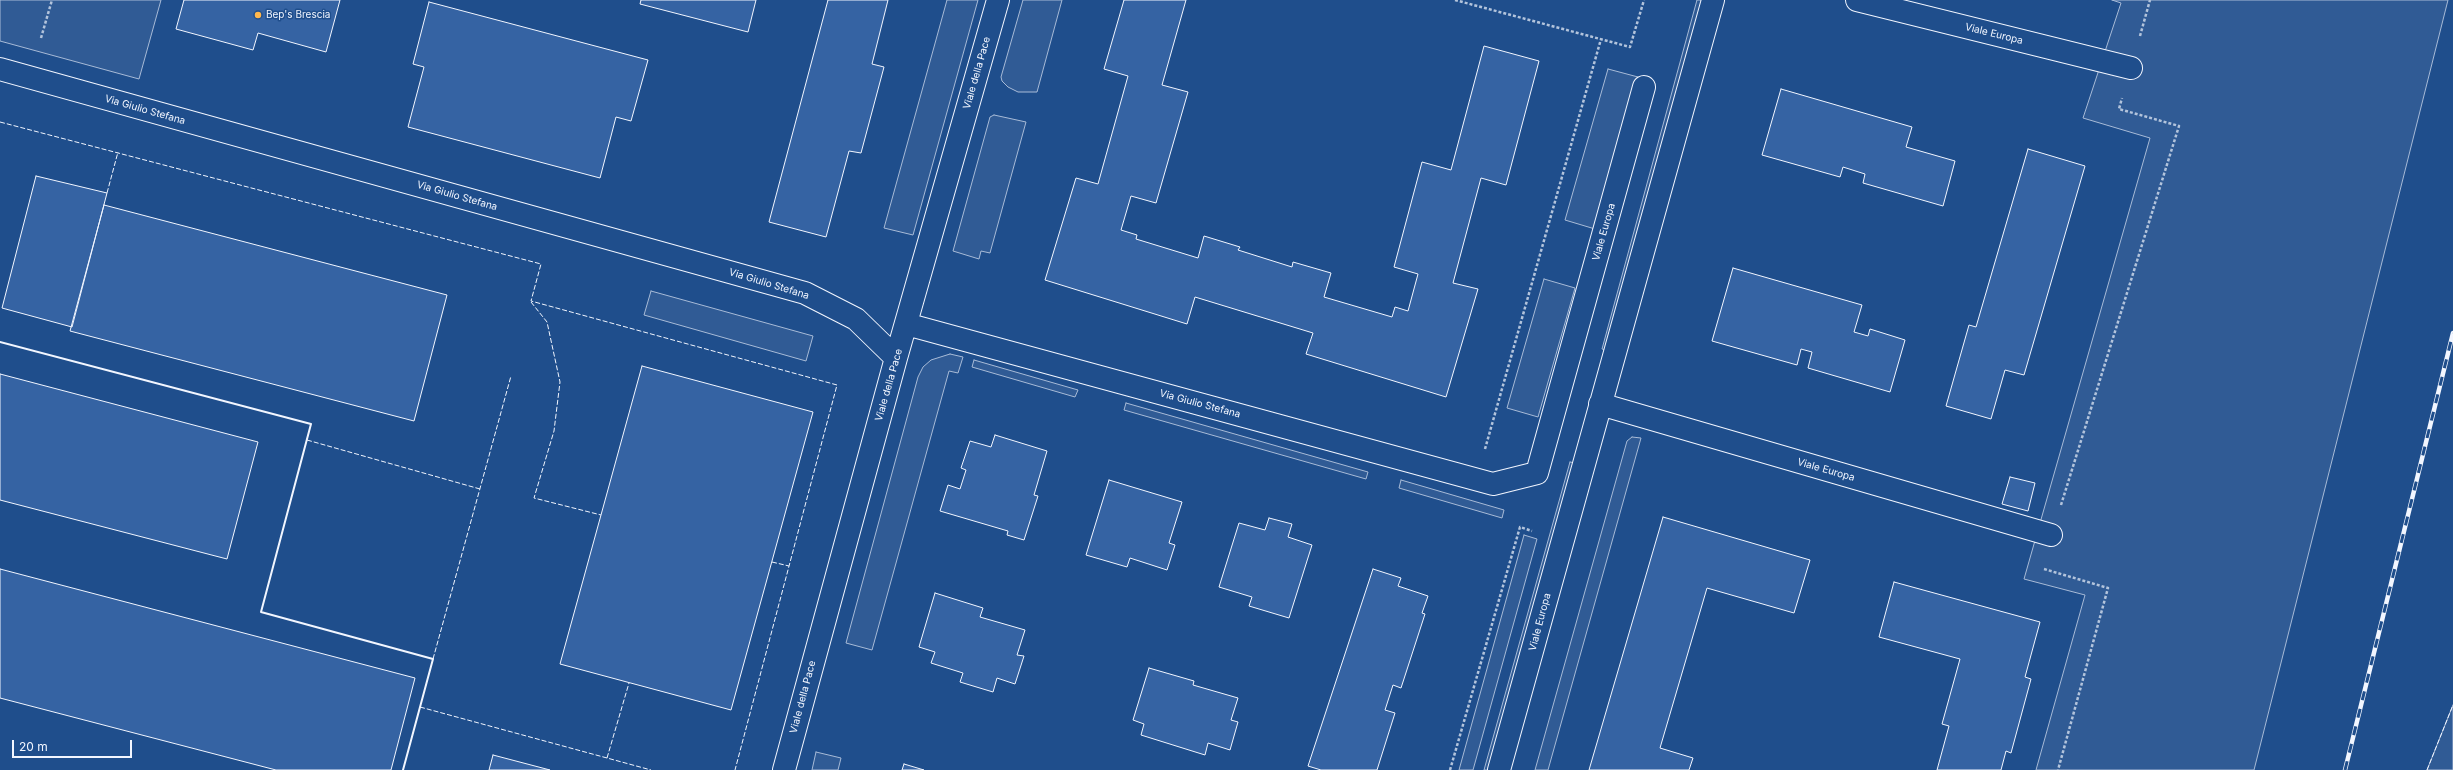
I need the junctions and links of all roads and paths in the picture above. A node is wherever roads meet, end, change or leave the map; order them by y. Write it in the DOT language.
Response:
graph roads {
  1 [pos="52,0"];
  2 [pos="998,0"];
  3 [pos="1454,0"];
  4 [pos="1644,0"];
  5 [pos="1713,0"];
  6 [pos="1857,0"];
  7 [pos="2150,0"];
  8 [pos="42,38"];
  9 [pos="1601,39"];
  10 [pos="2131,68"];
  11 [pos="0,69"];
  12 [pos="1644,87"];
  13 [pos="906,324"];
  14 [pos="896,358"];
  15 [pos="1600,404"];
  16 [pos="1484,454"];
  17 [pos="1493,484"];
  18 [pos="1538,533"];
  19 [pos="2051,535"];
  20 [pos="784,770"];
  21 [pos="1450,770"];
  22 [pos="1499,770"];
  23 [pos="2058,770"];
  1 -- 8 [label="path"];
  2 -- 13 [label="street, Viale della Pace"];
  3 -- 9 [label="path"];
  4 -- 9 [label="path"];
  5 -- 15 [label="street, Viale Europa"];
  6 -- 10 [label="street, Viale Europa"];
  7 -- 10 [label="path"];
  9 -- 16 [label="path"];
  10 -- 19 [label="path"];
  11 -- 14 [label="street, Via Giulio Stefana"];
  12 -- 17 [label="street, Viale Europa"];
  13 -- 14 [label="street, Viale della Pace"];
  13 -- 17 [label="street, Via Giulio Stefana"];
  14 -- 20 [label="street, Viale della Pace"];
  15 -- 19 [label="street, Viale Europa"];
  15 -- 22 [label="street, Viale Europa"];
  18 -- 21 [label="path"];
  19 -- 23 [label="path"];
}
